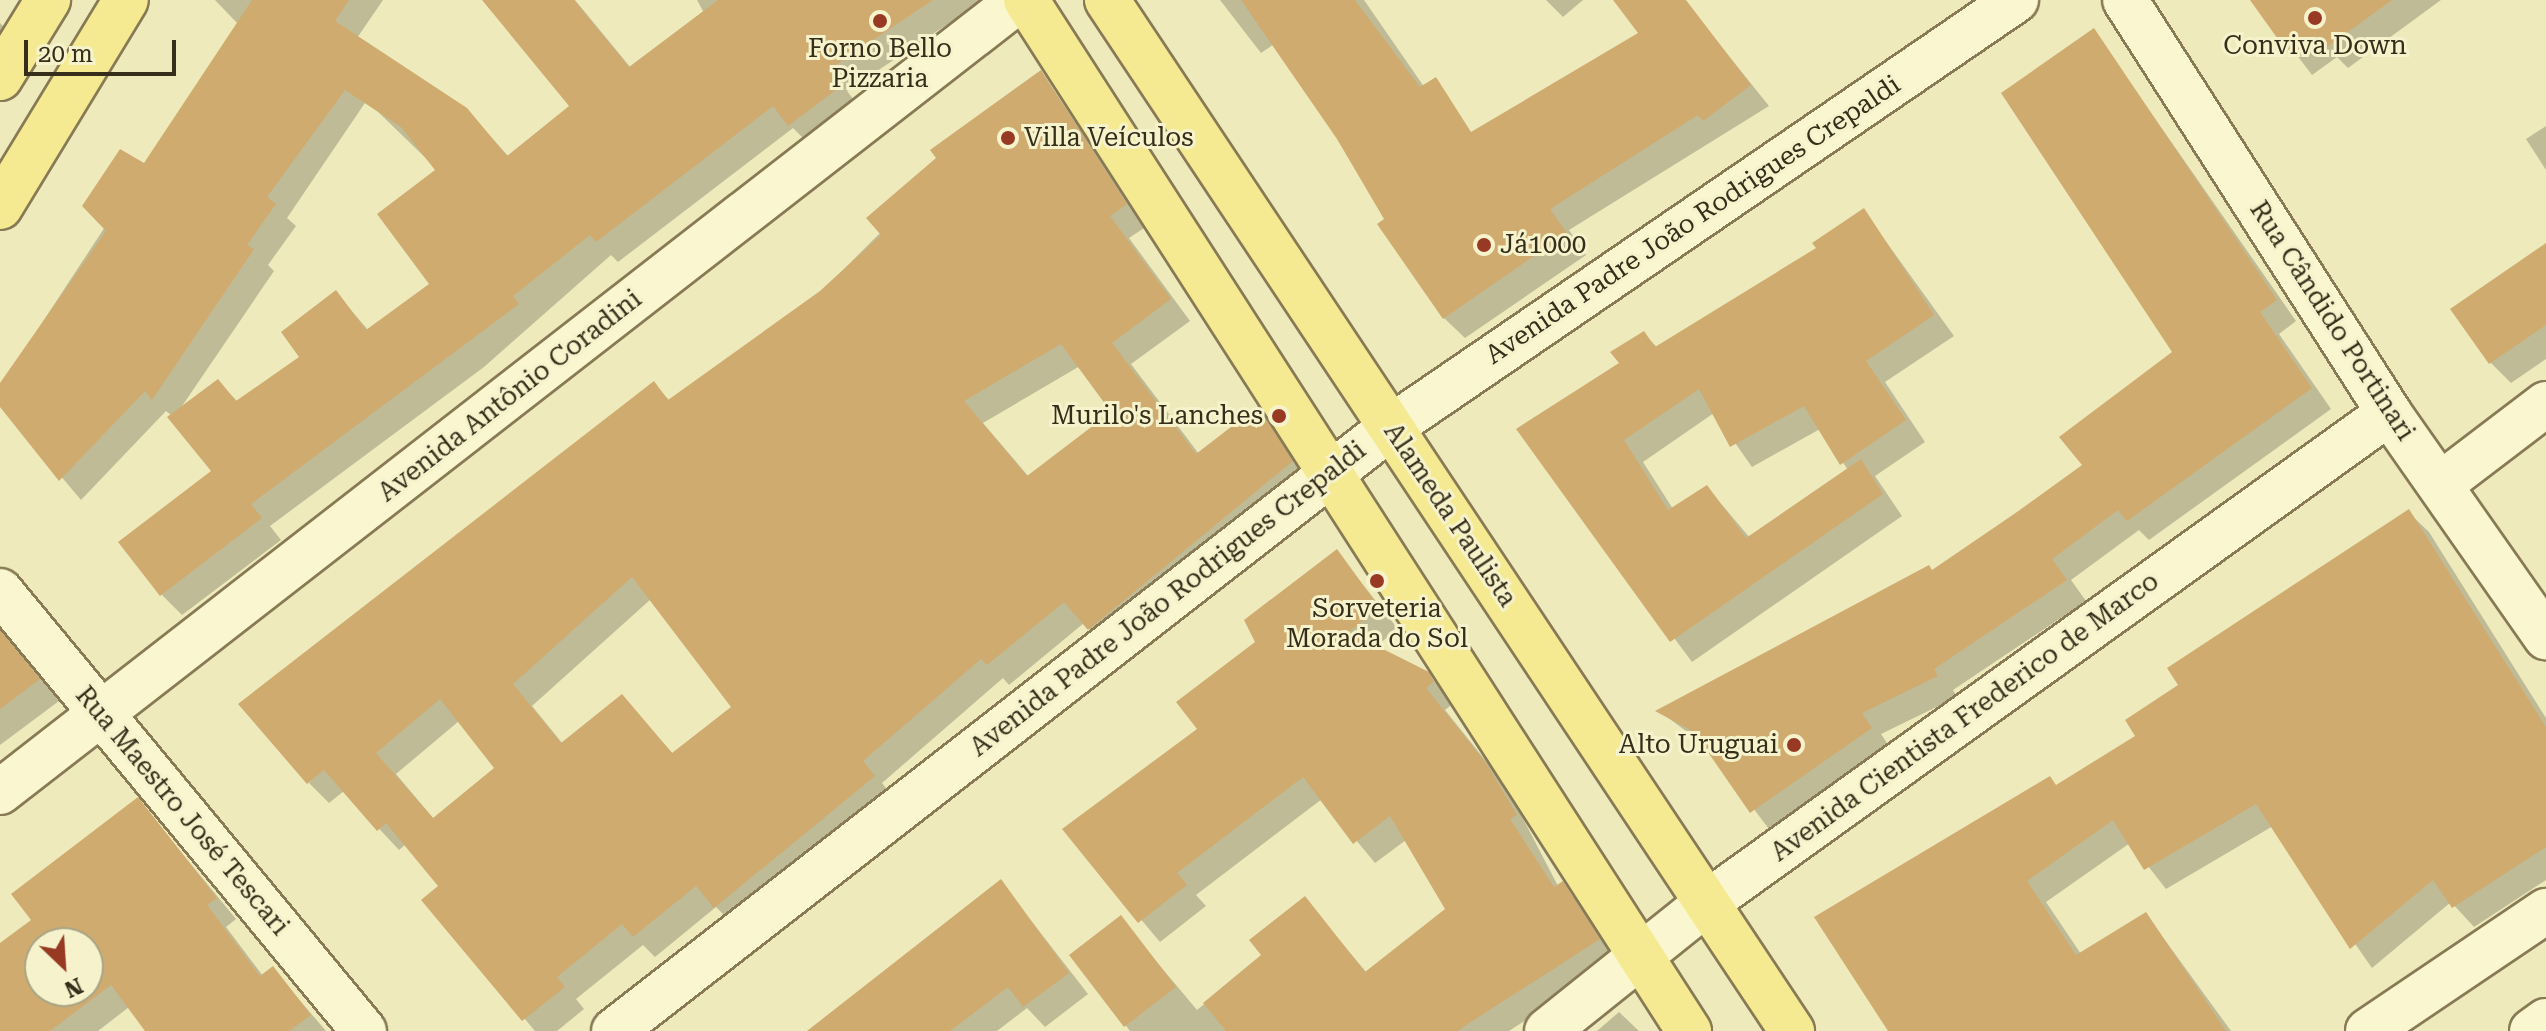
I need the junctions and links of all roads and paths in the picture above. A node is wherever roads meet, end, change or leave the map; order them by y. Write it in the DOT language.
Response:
graph roads {
  1 [pos="48,0"];
  2 [pos="126,0"];
  3 [pos="1019,0"];
  4 [pos="1026,0"];
  5 [pos="1107,0"];
  6 [pos="2016,0"];
  7 [pos="2125,0"];
  8 [pos="0,78"];
  9 [pos="0,207"];
  10 [pos="2546,404"];
  11 [pos="2389,413"];
  12 [pos="1391,427"];
  13 [pos="1326,475"];
  14 [pos="2441,484"];
  15 [pos="0,591"];
  16 [pos="2546,637"];
  17 [pos="101,715"];
  18 [pos="0,792"];
  19 [pos="1708,902"];
  20 [pos="2546,911"];
  21 [pos="1639,958"];
  22 [pos="2546,1021"];
  23 [pos="364,1031"];
  24 [pos="614,1031"];
  25 [pos="1547,1031"];
  26 [pos="1689,1031"];
  27 [pos="1792,1031"];
  28 [pos="2368,1031"];
  29 [pos="2532,1031"];
  1 -- 8 [label="main road"];
  2 -- 9 [label="main road"];
  3 -- 17 [label="street, Avenida Antônio Coradini"];
  4 -- 13 [label="main road"];
  5 -- 12 [label="main road, Alameda Paulista"];
  6 -- 12 [label="street, Avenida Padre João Rodrigues Crepaldi"];
  7 -- 11 [label="street, Rua Cândido Portinari"];
  10 -- 14 [label="street"];
  11 -- 14 [label="street, Rua Cândido Portinari"];
  11 -- 19 [label="street, Avenida Cientista Frederico de Marco"];
  12 -- 13 [label="street, Avenida Padre João Rodrigues Crepaldi"];
  12 -- 19 [label="main road, Alameda Paulista"];
  13 -- 21 [label="main road"];
  13 -- 24 [label="street, Avenida Padre João Rodrigues Crepaldi"];
  14 -- 16 [label="street, Rua Cândido Portinari"];
  15 -- 17 [label="street, Rua Maestro José Tescari"];
  17 -- 18 [label="street, Avenida Antônio Coradini"];
  17 -- 23 [label="street, Rua Maestro José Tescari"];
  19 -- 21 [label="street, Avenida Cientista Frederico de Marco"];
  19 -- 27 [label="main road, Alameda Paulista"];
  20 -- 28 [label="street"];
  21 -- 25 [label="street, Avenida Cientista Frederico de Marco"];
  21 -- 26 [label="main road"];
  22 -- 29 [label="street"];
}
